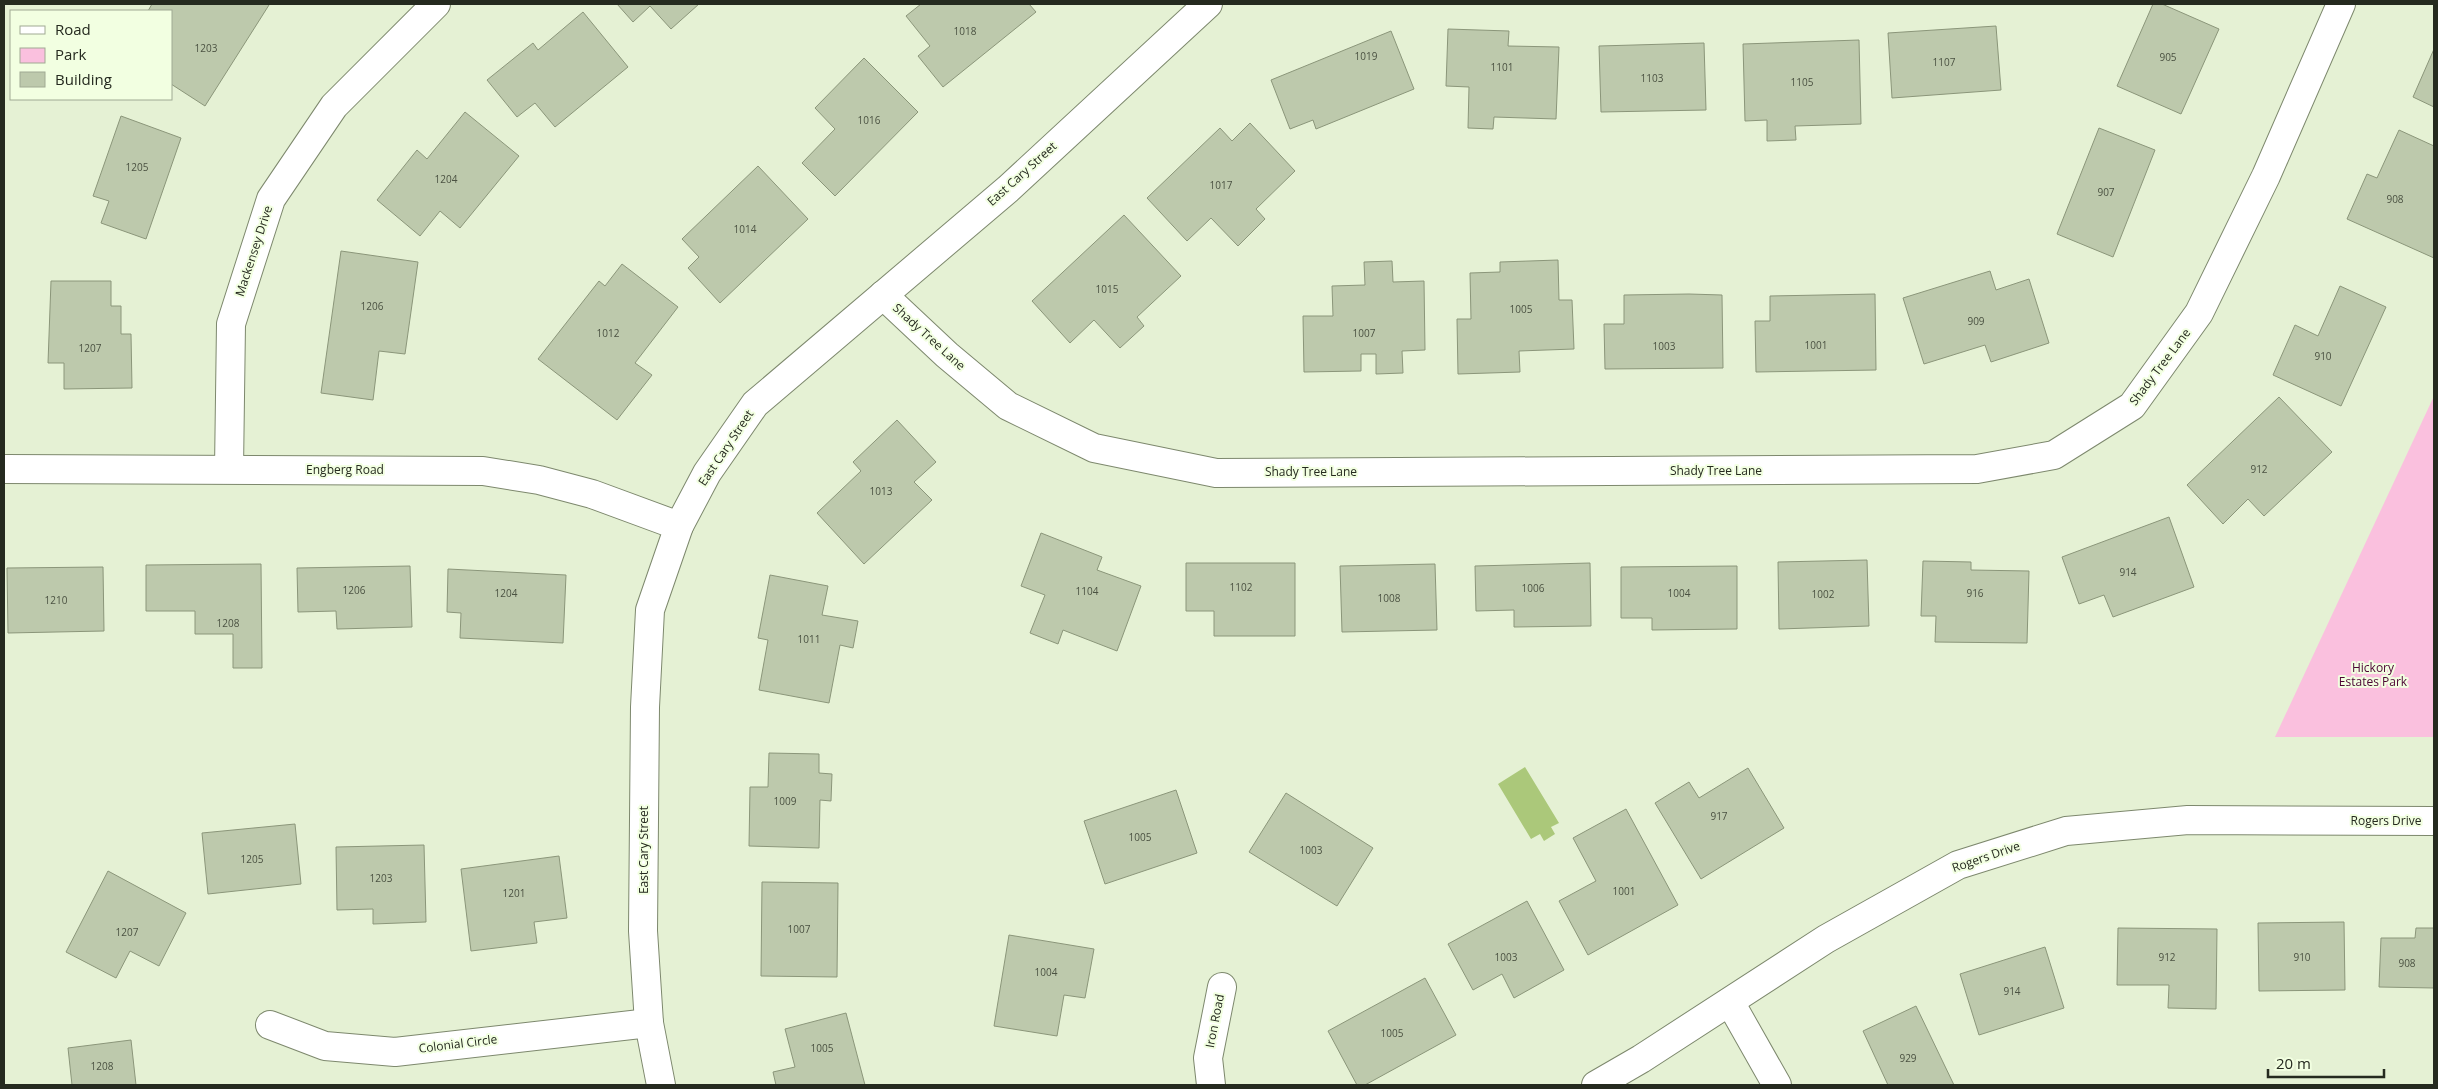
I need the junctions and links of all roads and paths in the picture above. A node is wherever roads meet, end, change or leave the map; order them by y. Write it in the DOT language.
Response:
graph roads {
  1 [pos="436,4"];
  2 [pos="1208,4"];
  3 [pos="2341,4"];
  4 [pos="883,295"];
  5 [pos="4,469"];
  6 [pos="229,469"];
  7 [pos="679,526"];
  8 [pos="2434,821"];
  9 [pos="1222,987"];
  10 [pos="1730,1002"];
  11 [pos="649,1023"];
  12 [pos="270,1025"];
  13 [pos="661,1085"];
  14 [pos="1212,1085"];
  15 [pos="1596,1085"];
  16 [pos="1777,1085"];
  1 -- 6 [label="street, Mackensey Drive"];
  2 -- 4 [label="street, East Cary Street"];
  3 -- 4 [label="street, Shady Tree Lane"];
  4 -- 7 [label="street, East Cary Street"];
  5 -- 6 [label="street, Engberg Road"];
  6 -- 7 [label="street, Engberg Road"];
  7 -- 11 [label="street, East Cary Street"];
  8 -- 10 [label="street, Rogers Drive"];
  9 -- 14 [label="street, Iron Road"];
  10 -- 15 [label="street, Rogers Drive"];
  10 -- 16 [label="street"];
  11 -- 12 [label="street, Colonial Circle"];
  11 -- 13 [label="street, East Cary Street"];
}
